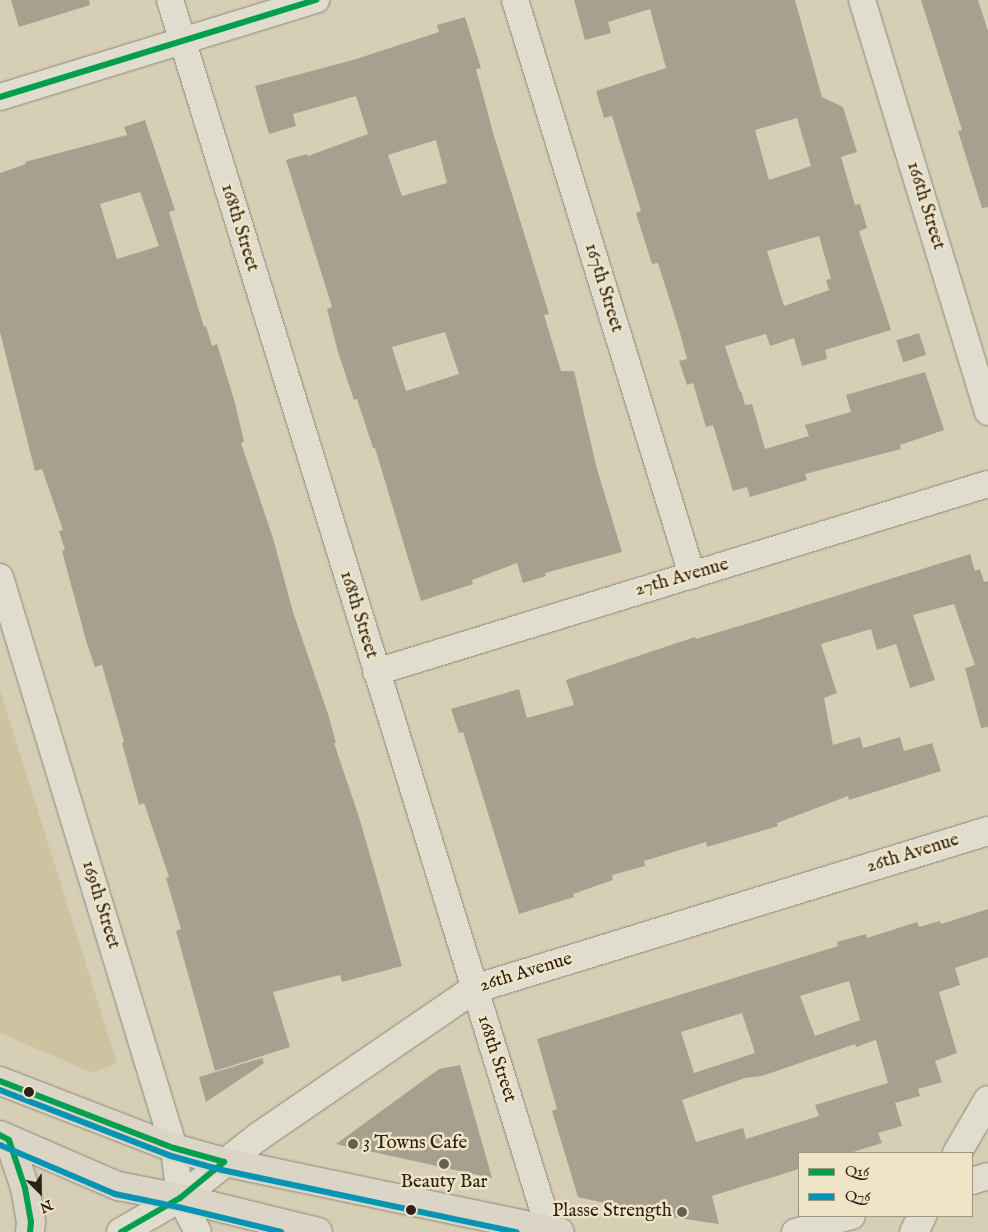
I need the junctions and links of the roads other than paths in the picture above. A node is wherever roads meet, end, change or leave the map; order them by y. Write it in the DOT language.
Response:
graph roads {
  1 [pos="170,0"];
  2 [pos="316,0"];
  3 [pos="515,0"];
  4 [pos="862,0"];
  5 [pos="182,41"];
  6 [pos="0,97"];
  7 [pos="988,412"];
  8 [pos="988,484"];
  9 [pos="692,575"];
  10 [pos="0,577"];
  11 [pos="376,672"];
  12 [pos="988,831"];
  13 [pos="474,989"];
  14 [pos="0,1081"];
  15 [pos="988,1100"];
  16 [pos="4,1137"];
  17 [pos="174,1148"];
  18 [pos="958,1152"];
  19 [pos="224,1162"];
  20 [pos="988,1176"];
  21 [pos="973,1180"];
  22 [pos="180,1198"];
  23 [pos="848,1217"];
  24 [pos="922,1217"];
  25 [pos="554,1231"];
  26 [pos="30,1232"];
  27 [pos="121,1232"];
  28 [pos="198,1232"];
  29 [pos="318,1232"];
  30 [pos="795,1232"];
  31 [pos="914,1232"];
  1 -- 5 [label="street, 168th Street"];
  2 -- 5 [label="street"];
  3 -- 9 [label="street, 167th Street"];
  4 -- 7 [label="street, 166th Street"];
  5 -- 6 [label="street"];
  5 -- 11 [label="street, 168th Street"];
  8 -- 9 [label="street, 27th Avenue"];
  9 -- 11 [label="street, 27th Avenue"];
  10 -- 17 [label="street, 169th Street"];
  11 -- 13 [label="street, 168th Street"];
  12 -- 13 [label="street, 26th Avenue"];
  13 -- 19 [label="street, 26th Avenue"];
  13 -- 25 [label="street, 168th Street"];
  14 -- 17 [label="main road"];
  15 -- 18 [label="street"];
  16 -- 22 [label="main road"];
  16 -- 26 [label="main road"];
  17 -- 19 [label="main road"];
  17 -- 22 [label="street, 169th Street"];
  19 -- 22 [label="street, 26th Avenue"];
  19 -- 25 [label="main road"];
  20 -- 21 [label="street"];
  22 -- 27 [label="street, 26th Avenue"];
  22 -- 28 [label="street, 169th Street"];
  22 -- 29 [label="main road"];
  23 -- 30 [label="street"];
  24 -- 31 [label="street"];
}
